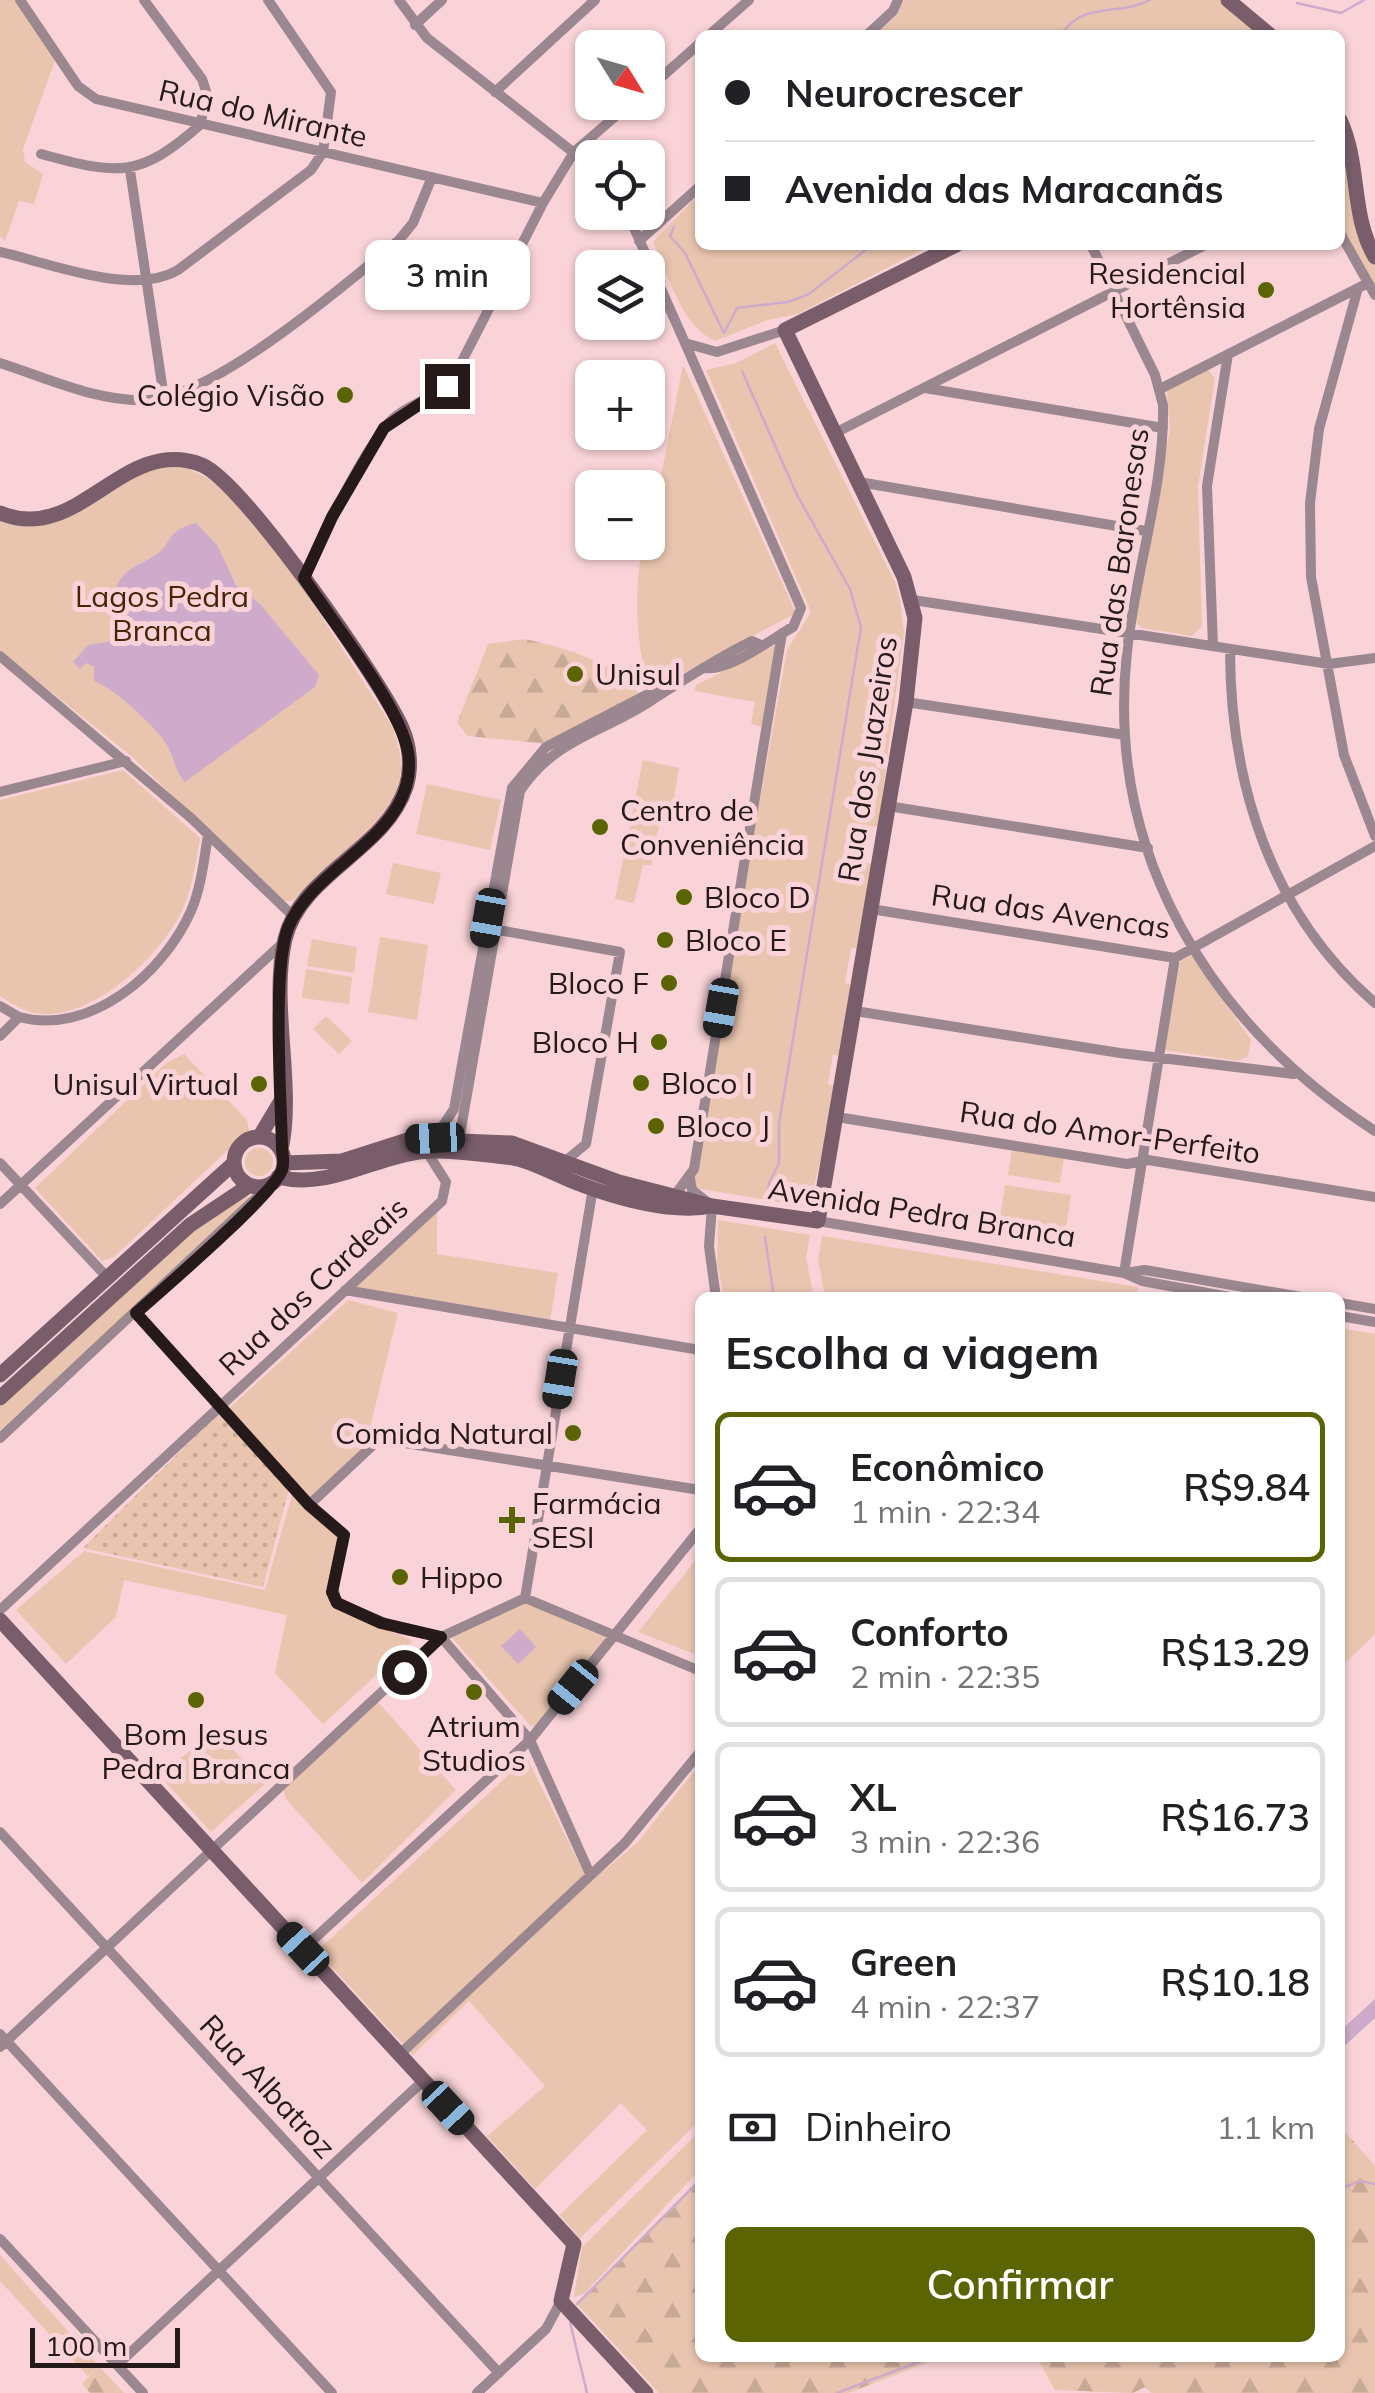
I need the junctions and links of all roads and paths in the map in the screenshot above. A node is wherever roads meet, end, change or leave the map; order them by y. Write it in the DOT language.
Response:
graph roads {
  1 [pos="20,0"];
  2 [pos="144,0"];
  3 [pos="268,0"];
  4 [pos="400,0"];
  5 [pos="442,0"];
  6 [pos="595,0"];
  7 [pos="749,0"];
  8 [pos="898,0"];
  9 [pos="1228,0"];
  10 [pos="414,25"];
  11 [pos="715,30"];
  12 [pos="873,30"];
  13 [pos="1264,30"];
  14 [pos="695,47"];
  15 [pos="665,73"];
  16 [pos="496,92"];
  17 [pos="611,120"];
  18 [pos="200,124"];
  19 [pos="1345,138"];
  20 [pos="322,152"];
  21 [pos="574,152"];
  22 [pos="41,154"];
  23 [pos="130,170"];
  24 [pos="432,177"];
  25 [pos="695,191"];
  26 [pos="543,203"];
  27 [pos="635,230"];
  28 [pos="640,241"];
  29 [pos="1345,246"];
  30 [pos="946,250"];
  31 [pos="1093,250"];
  32 [pos="1195,250"];
  33 [pos="0,252"];
  34 [pos="1375,257"];
  35 [pos="147,282"];
  36 [pos="1362,286"];
  37 [pos="1114,291"];
  38 [pos="1375,295"];
  39 [pos="785,330"];
  40 [pos="684,343"];
  41 [pos="1228,354"];
  42 [pos="0,364"];
  43 [pos="924,388"];
  44 [pos="1160,389"];
  45 [pos="164,398"];
  46 [pos="1163,428"];
  47 [pos="835,432"];
  48 [pos="858,482"];
  49 [pos="0,513"];
  50 [pos="1146,532"];
  51 [pos="304,578"];
  52 [pos="912,600"];
  53 [pos="782,633"];
  54 [pos="1129,633"];
  55 [pos="1212,646"];
  56 [pos="1230,649"];
  57 [pos="0,656"];
  58 [pos="1375,658"];
  59 [pos="1330,664"];
  60 [pos="662,692"];
  61 [pos="906,702"];
  62 [pos="1125,735"];
  63 [pos="126,761"];
  64 [pos="0,792"];
  65 [pos="888,806"];
  66 [pos="208,835"];
  67 [pos="1375,836"];
  68 [pos="1375,846"];
  69 [pos="1148,848"];
  70 [pos="1288,895"];
  71 [pos="872,909"];
  72 [pos="294,917"];
  73 [pos="493,929"];
  74 [pos="284,942"];
  75 [pos="1192,948"];
  76 [pos="1175,958"];
  77 [pos="1375,1002"];
  78 [pos="0,1006"];
  79 [pos="854,1011"];
  80 [pos="19,1017"];
  81 [pos="0,1036"];
  82 [pos="1159,1055"];
  83 [pos="1296,1074"];
  84 [pos="282,1099"];
  85 [pos="837,1117"];
  86 [pos="1375,1131"];
  87 [pos="260,1136"];
  88 [pos="431,1145"];
  89 [pos="458,1146"];
  90 [pos="1142,1160"];
  91 [pos="564,1162"];
  92 [pos="0,1163"];
  93 [pos="234,1163"];
  94 [pos="279,1168"];
  95 [pos="690,1178"];
  96 [pos="20,1185"];
  97 [pos="250,1185"];
  98 [pos="592,1188"];
  99 [pos="675,1195"];
  100 [pos="1375,1197"];
  101 [pos="0,1204"];
  102 [pos="712,1206"];
  103 [pos="818,1221"];
  104 [pos="1124,1273"];
  105 [pos="106,1276"];
  106 [pos="346,1290"];
  107 [pos="715,1292"];
  108 [pos="1202,1292"];
  109 [pos="1272,1292"];
  110 [pos="1345,1304"];
  111 [pos="1375,1309"];
  112 [pos="136,1313"];
  113 [pos="1345,1317"];
  114 [pos="1375,1322"];
  115 [pos="569,1329"];
  116 [pos="695,1349"];
  117 [pos="0,1375"];
  118 [pos="0,1398"];
  119 [pos="221,1406"];
  120 [pos="0,1438"];
  121 [pos="547,1464"];
  122 [pos="695,1489"];
  123 [pos="309,1505"];
  124 [pos="695,1535"];
  125 [pos="525,1598"];
  126 [pos="0,1610"];
  127 [pos="0,1620"];
  128 [pos="616,1634"];
  129 [pos="441,1637"];
  130 [pos="695,1669"];
  131 [pos="530,1740"];
  132 [pos="695,1758"];
  133 [pos="0,1832"];
  134 [pos="212,1850"];
  135 [pos="590,1874"];
  136 [pos="107,1948"];
  137 [pos="303,1949"];
  138 [pos="2,2040"];
  139 [pos="400,2055"];
  140 [pos="423,2080"];
  141 [pos="319,2178"];
  142 [pos="0,2239"];
  143 [pos="219,2271"];
  144 [pos="562,2302"];
  145 [pos="117,2365"];
  146 [pos="498,2373"];
  147 [pos="143,2393"];
  148 [pos="332,2393"];
  149 [pos="476,2393"];
  150 [pos="646,2393"];
  1 -- 18 [label="street, Rua do Mirante"];
  2 -- 18 [label="street"];
  3 -- 20 [label="street"];
  4 -- 10 [label="street"];
  5 -- 10 [label="street"];
  6 -- 16 [label="street"];
  7 -- 11 [label="street"];
  8 -- 12 [label="street"];
  9 -- 13 [label="street"];
  10 -- 16 [label="street"];
  14 -- 15 [label="street"];
  16 -- 21 [label="street"];
  17 -- 21 [label="street"];
  18 -- 20 [label="street, Rua do Mirante"];
  18 -- 23 [label="street"];
  19 -- 34 [label="street"];
  20 -- 24 [label="street, Rua do Mirante"];
  20 -- 35 [label="street"];
  21 -- 26 [label="street"];
  22 -- 23 [label="street"];
  23 -- 35 [label="street"];
  24 -- 26 [label="street, Rua do Mirante"];
  24 -- 45 [label="street"];
  25 -- 28 [label="street"];
  26 -- 51 [label="street"];
  27 -- 28 [label="street"];
  28 -- 40 [label="street"];
  29 -- 36 [label="street"];
  30 -- 39 [label="street"];
  31 -- 37 [label="street"];
  32 -- 37 [label="street"];
  33 -- 35 [label="street"];
  35 -- 45 [label="street"];
  36 -- 38 [label="street"];
  36 -- 41 [label="street"];
  36 -- 59 [label="street"];
  37 -- 43 [label="street"];
  37 -- 44 [label="street"];
  39 -- 40 [label="street"];
  39 -- 47 [label="street, Rua dos Juazeiros"];
  40 -- 53 [label="street"];
  41 -- 44 [label="street"];
  41 -- 55 [label="street"];
  42 -- 45 [label="street"];
  43 -- 46 [label="street"];
  43 -- 47 [label="street"];
  44 -- 46 [label="street, Rua das Baronesas"];
  46 -- 50 [label="street, Rua das Baronesas"];
  47 -- 48 [label="street, Rua dos Juazeiros"];
  48 -- 50 [label="street"];
  48 -- 52 [label="street, Rua dos Juazeiros"];
  49 -- 51 [label="street"];
  50 -- 54 [label="street, Rua das Baronesas"];
  51 -- 72 [label="street"];
  52 -- 54 [label="street"];
  52 -- 61 [label="street, Rua dos Juazeiros"];
  53 -- 60 [label="street"];
  53 -- 95 [label="street"];
  54 -- 55 [label="street"];
  54 -- 62 [label="street, Rua das Baronesas"];
  55 -- 56 [label="street"];
  56 -- 59 [label="street"];
  56 -- 70 [label="street"];
  57 -- 63 [label="street"];
  58 -- 59 [label="street"];
  59 -- 67 [label="street"];
  60 -- 73 [label="street"];
  60 -- 88 [label="street"];
  61 -- 62 [label="street"];
  61 -- 65 [label="street, Rua dos Juazeiros"];
  62 -- 69 [label="street, Rua das Baronesas"];
  63 -- 64 [label="street"];
  63 -- 66 [label="street"];
  65 -- 69 [label="street"];
  65 -- 71 [label="street, Rua dos Juazeiros"];
  66 -- 72 [label="street"];
  66 -- 80 [label="street"];
  68 -- 70 [label="street, Rua das Avencas"];
  69 -- 75 [label="street, Rua das Baronesas"];
  70 -- 75 [label="street, Rua das Avencas"];
  70 -- 77 [label="street"];
  71 -- 76 [label="street, Rua das Avencas"];
  71 -- 79 [label="street, Rua dos Juazeiros"];
  72 -- 74 [label="street"];
  73 -- 89 [label="street"];
  73 -- 91 [label="street"];
  74 -- 84 [label="street"];
  74 -- 96 [label="street"];
  75 -- 76 [label="street, Rua das Avencas"];
  75 -- 83 [label="street, Rua das Baronesas"];
  76 -- 82 [label="street"];
  78 -- 80 [label="street"];
  79 -- 82 [label="street"];
  79 -- 85 [label="street, Rua dos Juazeiros"];
  80 -- 81 [label="street"];
  82 -- 83 [label="street"];
  82 -- 90 [label="street"];
  83 -- 86 [label="street, Rua das Baronesas"];
  84 -- 87 [label="street"];
  84 -- 94 [label="street"];
  85 -- 90 [label="street, Rua do Amor-Perfeito"];
  85 -- 103 [label="street, Rua dos Juazeiros"];
  87 -- 93 [label="street"];
  87 -- 94 [label="street"];
  88 -- 89 [label="street, Avenida Pedra Branca"];
  88 -- 94 [label="street, Avenida Pedra Branca"];
  88 -- 106 [label="street, Rua dos Cardeais"];
  89 -- 91 [label="street, Avenida Pedra Branca"];
  89 -- 98 [label="street, Avenida Pedra Branca"];
  90 -- 100 [label="street, Rua do Amor-Perfeito"];
  90 -- 104 [label="street"];
  91 -- 99 [label="street, Avenida Pedra Branca"];
  92 -- 96 [label="street"];
  93 -- 97 [label="street"];
  93 -- 105 [label="street"];
  94 -- 97 [label="street"];
  94 -- 112 [label="street"];
  95 -- 99 [label="street"];
  95 -- 102 [label="street"];
  96 -- 101 [label="street"];
  96 -- 105 [label="street"];
  97 -- 118 [label="street"];
  98 -- 102 [label="street, Avenida Pedra Branca"];
  98 -- 115 [label="street"];
  99 -- 102 [label="street, Avenida Pedra Branca"];
  102 -- 103 [label="street, Avenida Pedra Branca"];
  102 -- 107 [label="street"];
  103 -- 104 [label="street, Avenida Pedra Branca"];
  104 -- 108 [label="street, Avenida Pedra Branca"];
  104 -- 109 [label="street, Avenida Pedra Branca"];
  105 -- 117 [label="street"];
  106 -- 115 [label="street"];
  106 -- 119 [label="street, Rua dos Cardeais"];
  110 -- 111 [label="street"];
  112 -- 119 [label="street"];
  112 -- 120 [label="street"];
  113 -- 114 [label="street"];
  115 -- 116 [label="street"];
  115 -- 121 [label="street"];
  119 -- 123 [label="street"];
  119 -- 126 [label="street, Rua dos Cardeais"];
  121 -- 122 [label="street"];
  121 -- 123 [label="street"];
  121 -- 125 [label="street"];
  123 -- 129 [label="street"];
  124 -- 128 [label="street"];
  125 -- 128 [label="street"];
  125 -- 129 [label="street"];
  127 -- 134 [label="street"];
  128 -- 130 [label="street"];
  128 -- 131 [label="street"];
  129 -- 131 [label="street"];
  129 -- 134 [label="street"];
  131 -- 135 [label="street"];
  131 -- 137 [label="street"];
  132 -- 135 [label="street"];
  133 -- 136 [label="street, Rua Albatroz"];
  134 -- 136 [label="street"];
  134 -- 137 [label="street"];
  135 -- 139 [label="street"];
  136 -- 138 [label="street"];
  136 -- 141 [label="street, Rua Albatroz"];
  137 -- 139 [label="street"];
  138 -- 143 [label="street"];
  139 -- 140 [label="street"];
  140 -- 141 [label="street"];
  140 -- 144 [label="street"];
  141 -- 143 [label="street"];
  141 -- 146 [label="street, Rua Albatroz"];
  142 -- 145 [label="street"];
  143 -- 145 [label="street"];
  143 -- 148 [label="street"];
  144 -- 146 [label="street"];
  144 -- 150 [label="street"];
  145 -- 147 [label="street"];
  146 -- 149 [label="street"];
}
